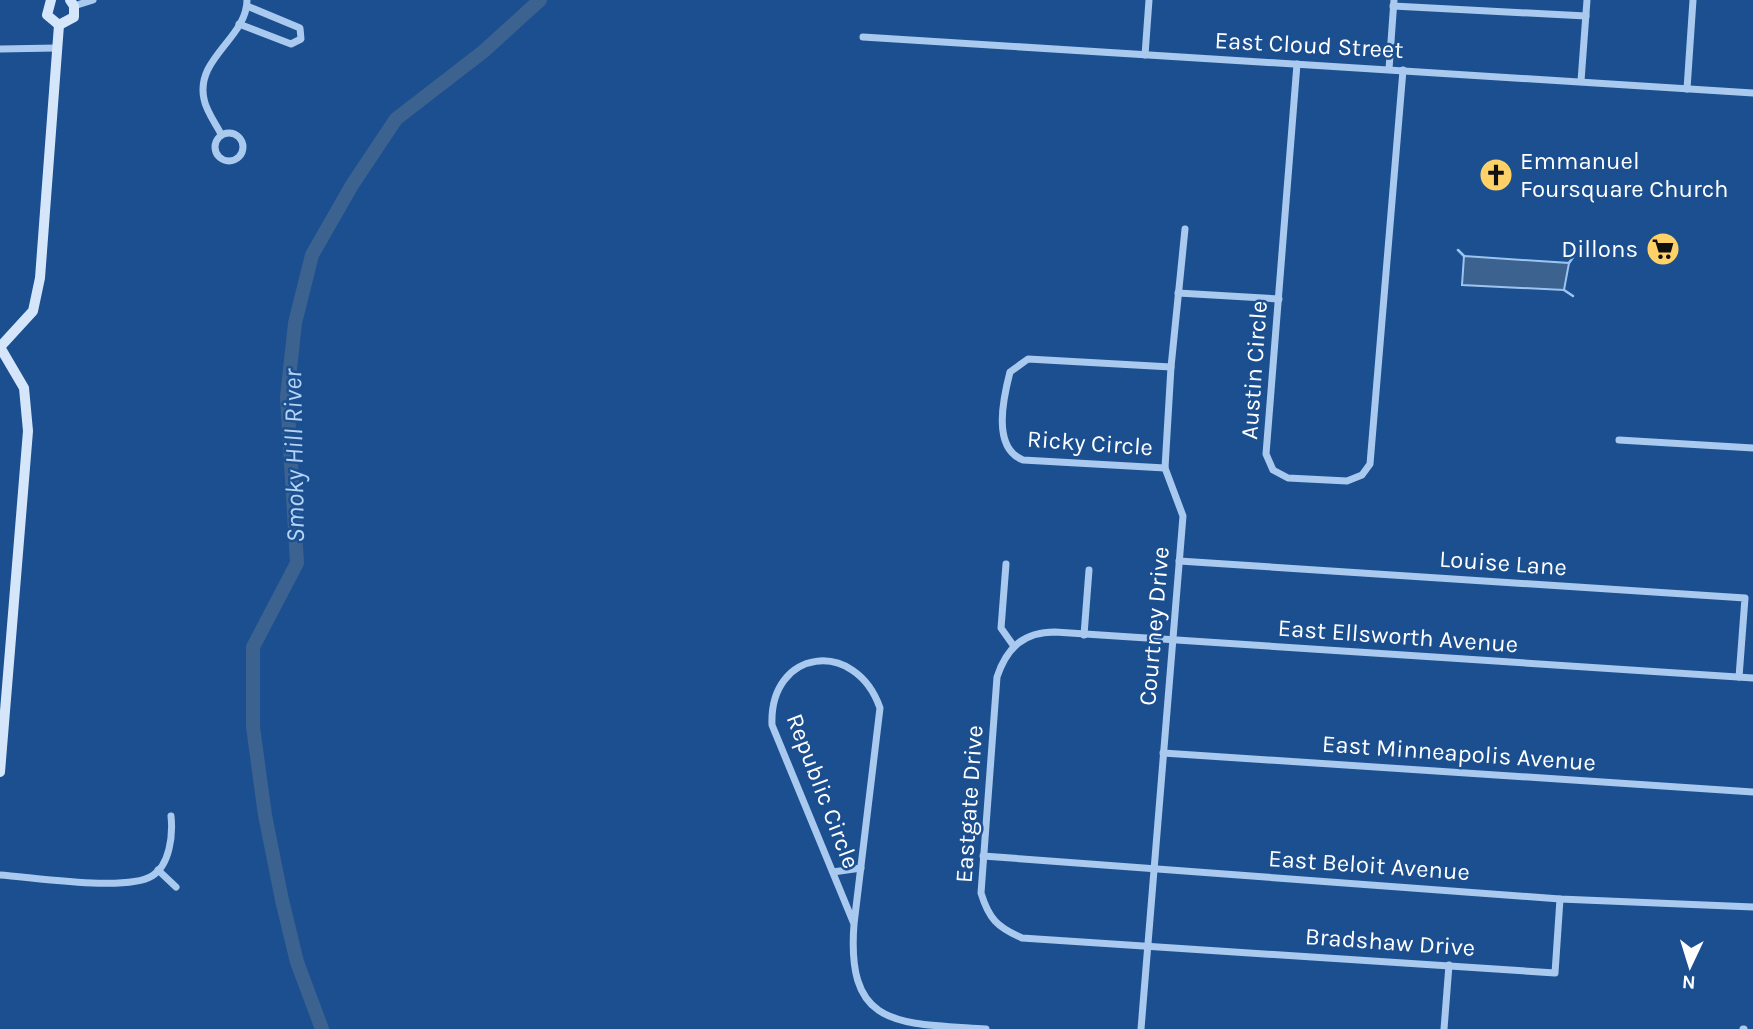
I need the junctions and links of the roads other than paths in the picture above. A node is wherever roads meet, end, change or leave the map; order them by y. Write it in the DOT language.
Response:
graph roads {
  1 [pos="51,0"];
  2 [pos="93,0"];
  3 [pos="1149,0"];
  4 [pos="1587,0"];
  5 [pos="1693,0"];
  6 [pos="72,3"];
  7 [pos="247,3"];
  8 [pos="1394,3"];
  9 [pos="1586,16"];
  10 [pos="239,24"];
  11 [pos="60,25"];
  12 [pos="863,37"];
  13 [pos="57,48"];
  14 [pos="0,49"];
  15 [pos="1145,55"];
  16 [pos="1297,64"];
  17 [pos="1389,69"];
  18 [pos="1403,70"];
  19 [pos="1581,81"];
  20 [pos="1687,89"];
  21 [pos="1753,93"];
  22 [pos="221,134"];
  23 [pos="1185,229"];
  24 [pos="1178,293"];
  25 [pos="1279,299"];
  26 [pos="0,347"];
  27 [pos="1171,368"];
  28 [pos="1619,440"];
  29 [pos="1753,448"];
  30 [pos="1165,468"];
  31 [pos="1179,561"];
  32 [pos="1006,564"];
  33 [pos="1089,570"];
  34 [pos="1084,635"];
  35 [pos="1172,641"];
  36 [pos="1013,645"];
  37 [pos="1739,677"];
  38 [pos="1753,678"];
  39 [pos="1163,753"];
  40 [pos="0,765"];
  41 [pos="1753,792"];
  42 [pos="172,816"];
  43 [pos="983,856"];
  44 [pos="861,868"];
  45 [pos="1154,868"];
  46 [pos="158,870"];
  47 [pos="833,872"];
  48 [pos="0,875"];
  49 [pos="176,887"];
  50 [pos="1560,899"];
  51 [pos="1753,907"];
  52 [pos="854,924"];
  53 [pos="1148,946"];
  54 [pos="1449,965"];
  55 [pos="986,1029"];
  56 [pos="1141,1029"];
  57 [pos="1444,1029"];
  1 -- 11 [label="street"];
  2 -- 6 [label="street"];
  3 -- 15 [label="street"];
  4 -- 9 [label="street"];
  5 -- 20 [label="street"];
  6 -- 11 [label="street"];
  7 -- 10 [label="street"];
  7 -- 10 [label="street"];
  8 -- 9 [label="street"];
  8 -- 17 [label="street"];
  9 -- 19 [label="street"];
  10 -- 22 [label="street"];
  11 -- 13 [label="street"];
  12 -- 15 [label="street, East Cloud Street"];
  13 -- 14 [label="street"];
  13 -- 26 [label="street"];
  15 -- 16 [label="street, East Cloud Street"];
  16 -- 17 [label="street, East Cloud Street"];
  16 -- 25 [label="street, Austin Circle"];
  17 -- 18 [label="street, East Cloud Street"];
  18 -- 19 [label="street, East Cloud Street"];
  18 -- 25 [label="street, Austin Circle"];
  19 -- 20 [label="street, East Cloud Street"];
  20 -- 21 [label="street, East Cloud Street"];
  22 -- 22 [label="street"];
  23 -- 24 [label="street, Courtney Drive"];
  24 -- 25 [label="street"];
  24 -- 27 [label="street, Courtney Drive"];
  26 -- 40 [label="street"];
  27 -- 30 [label="street, Courtney Drive"];
  27 -- 30 [label="street, Ricky Circle"];
  28 -- 29 [label="street"];
  30 -- 31 [label="street, Courtney Drive"];
  31 -- 35 [label="street, Courtney Drive"];
  31 -- 37 [label="street, Louise Lane"];
  32 -- 36 [label="street"];
  33 -- 34 [label="street"];
  34 -- 35 [label="street, East Ellsworth Avenue"];
  34 -- 36 [label="street, East Ellsworth Avenue"];
  35 -- 37 [label="street, East Ellsworth Avenue"];
  35 -- 39 [label="street, Courtney Drive"];
  36 -- 43 [label="street, Eastgate Drive"];
  37 -- 38 [label="street, East Ellsworth Avenue"];
  39 -- 41 [label="street, East Minneapolis Avenue"];
  39 -- 45 [label="street, Courtney Drive"];
  42 -- 46 [label="street"];
  43 -- 45 [label="street, East Beloit Avenue"];
  43 -- 53 [label="street, Eastgate Drive"];
  44 -- 47 [label="street"];
  44 -- 47 [label="street, Republic Circle"];
  44 -- 52 [label="street, Republic Circle"];
  45 -- 50 [label="street, East Beloit Avenue"];
  45 -- 53 [label="street, Courtney Drive"];
  46 -- 48 [label="street"];
  46 -- 49 [label="street"];
  47 -- 52 [label="street, Republic Circle"];
  50 -- 51 [label="street, East Beloit Avenue"];
  50 -- 54 [label="street, Bradshaw Drive"];
  52 -- 55 [label="street, Republic Circle"];
  53 -- 54 [label="street, Bradshaw Drive"];
  53 -- 56 [label="street, Courtney Drive"];
  54 -- 57 [label="street"];
}
